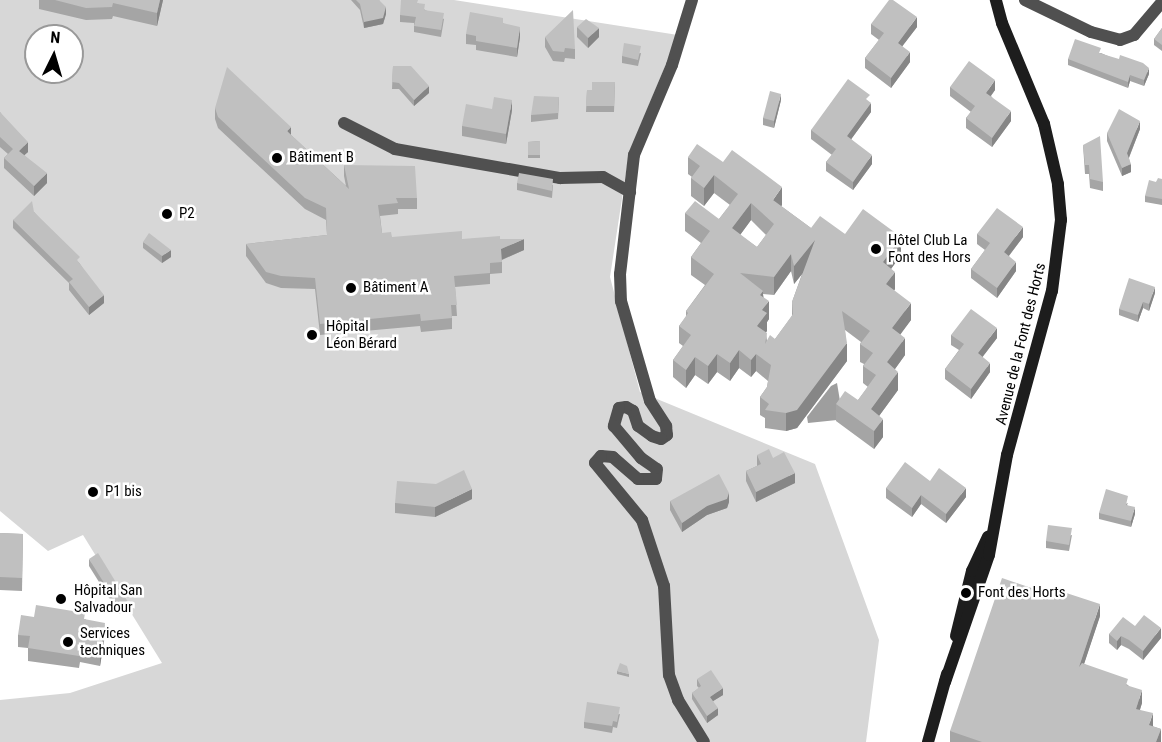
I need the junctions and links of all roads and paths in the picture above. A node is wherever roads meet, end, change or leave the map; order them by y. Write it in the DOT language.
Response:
graph roads {
  1 [pos="692,0"];
  2 [pos="996,0"];
  3 [pos="1025,0"];
  4 [pos="1162,2"];
  5 [pos="344,123"];
  6 [pos="630,192"];
  7 [pos="704,742"];
  8 [pos="928,742"];
  1 -- 6 [label="street"];
  2 -- 8 [label="main road, Avenue de la Font des Horts"];
  3 -- 4 [label="street"];
  5 -- 6 [label="street"];
  6 -- 7 [label="street"];
}
